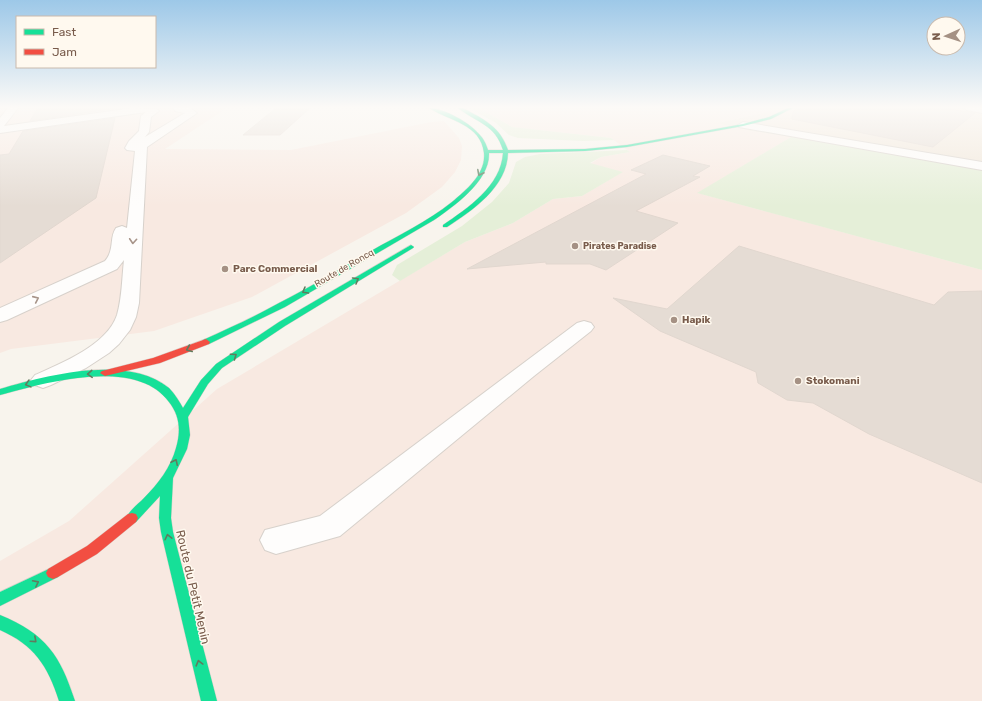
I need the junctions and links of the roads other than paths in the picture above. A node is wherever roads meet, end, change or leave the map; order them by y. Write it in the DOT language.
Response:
graph roads {
  1 [pos="136,141"];
  2 [pos="147,141"];
  3 [pos="481,141"];
  4 [pos="501,141"];
  5 [pos="657,141"];
  6 [pos="835,141"];
  7 [pos="485,148"];
  8 [pos="504,148"];
  9 [pos="982,166"];
  10 [pos="439,230"];
  11 [pos="422,240"];
  12 [pos="0,316"];
  13 [pos="584,327"];
  14 [pos="105,373"];
  15 [pos="43,380"];
  16 [pos="4,389"];
  17 [pos="183,417"];
  18 [pos="168,476"];
  19 [pos="276,540"];
  20 [pos="0,599"];
  21 [pos="0,622"];
  22 [pos="67,701"];
  23 [pos="209,701"];
  12 -- 1 [label="street, one-way"];
  2 -- 15 [label="street, one-way"];
  3 -- 7 [label="main road"];
  4 -- 8 [label="main road"];
  5 -- 8 [label="main road"];
  6 -- 9 [label="street"];
  7 -- 8 [label="main road"];
  7 -- 14 [label="main road, Route de Roncq, one-way"];
  8 -- 10 [label="main road"];
  17 -- 11 [label="main road, Route de Roncq, one-way"];
  13 -- 19 [label="street"];
  14 -- 15 [label="main road, one-way"];
  14 -- 17 [label="main road"];
  15 -- 16 [label="main road, one-way"];
  18 -- 17 [label="main road, one-way"];
  20 -- 18 [label="main road, one-way"];
  23 -- 18 [label="main road, Route du Petit Menin, one-way"];
  21 -- 22 [label="main road, one-way"];
}
